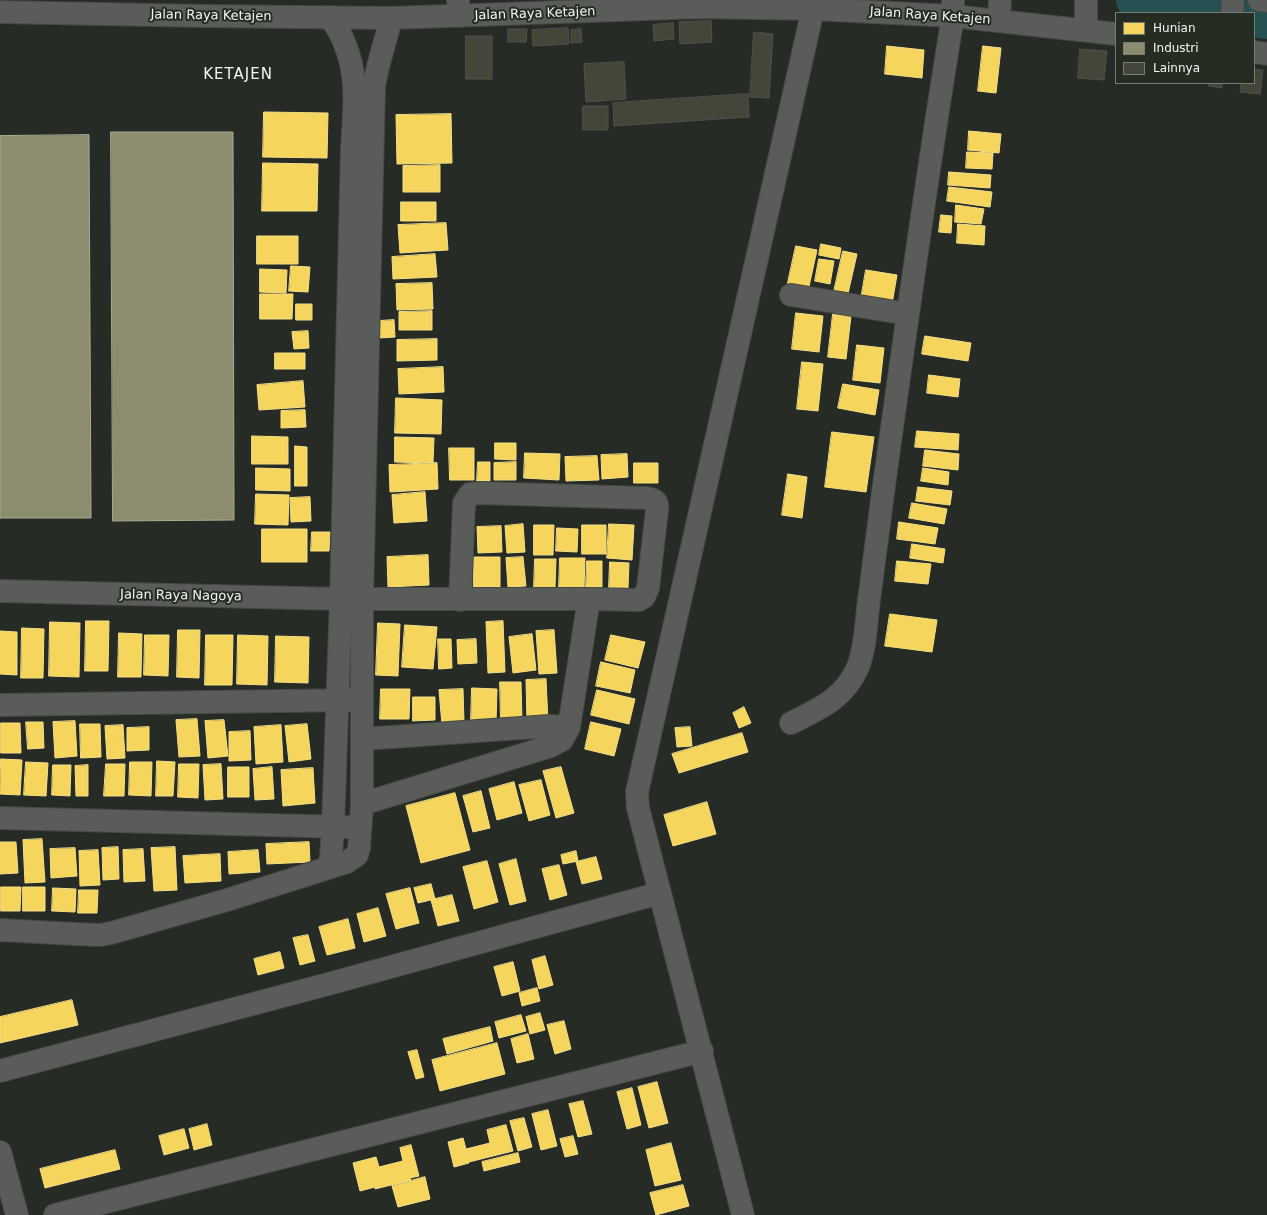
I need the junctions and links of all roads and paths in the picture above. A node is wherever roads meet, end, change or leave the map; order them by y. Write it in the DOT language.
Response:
graph roads {
  1 [pos="1259,0"];
  2 [pos="1267,1"];
  3 [pos="701,4"];
  4 [pos="814,4"];
  5 [pos="896,4"];
  6 [pos="580,5"];
  7 [pos="458,8"];
  8 [pos="953,8"];
  9 [pos="1000,9"];
  10 [pos="0,12"];
  11 [pos="1086,14"];
  12 [pos="330,17"];
  13 [pos="391,18"];
  14 [pos="1115,33"];
  15 [pos="1255,52"];
  16 [pos="1267,54"];
  17 [pos="365,87"];
  18 [pos="791,295"];
  19 [pos="908,314"];
  20 [pos="0,592"];
  21 [pos="352,599"];
  22 [pos="589,599"];
  23 [pos="460,600"];
  24 [pos="338,700"];
  25 [pos="362,700"];
  26 [pos="0,705"];
  27 [pos="791,723"];
  28 [pos="569,727"];
  29 [pos="362,739"];
  30 [pos="362,804"];
  31 [pos="0,818"];
  32 [pos="333,826"];
  33 [pos="360,827"];
  34 [pos="329,867"];
  35 [pos="660,893"];
  36 [pos="0,930"];
  37 [pos="702,1052"];
  38 [pos="0,1071"];
  39 [pos="0,1152"];
  40 [pos="17,1215"];
  41 [pos="55,1215"];
  42 [pos="743,1215"];
  1 -- 2 [label="street"];
  3 -- 4 [label="street, Jalan Raya Ketajen"];
  3 -- 6 [label="street, Jalan Raya Ketajen"];
  4 -- 5 [label="street, Jalan Raya Ketajen"];
  4 -- 35 [label="street"];
  5 -- 8 [label="street, Jalan Raya Ketajen"];
  6 -- 7 [label="street, Jalan Raya Ketajen"];
  7 -- 13 [label="street, Jalan Raya Ketajen"];
  8 -- 9 [label="street, Jalan Raya Ketajen"];
  8 -- 19 [label="street"];
  9 -- 11 [label="street, Jalan Raya Ketajen"];
  10 -- 12 [label="street, Jalan Raya Ketajen"];
  11 -- 14 [label="street, Jalan Raya Ketajen"];
  12 -- 13 [label="street, Jalan Raya Ketajen"];
  12 -- 17 [label="street"];
  13 -- 17 [label="street"];
  15 -- 16 [label="street"];
  17 -- 21 [label="street"];
  18 -- 19 [label="street"];
  19 -- 27 [label="street"];
  20 -- 21 [label="street, Jalan Raya Nagoya"];
  21 -- 23 [label="street, Jalan Raya Nagoya"];
  21 -- 24 [label="street"];
  21 -- 25 [label="street"];
  22 -- 23 [label="street, Jalan Raya Nagoya"];
  22 -- 23 [label="street, Jalan Raya Nagoya"];
  22 -- 28 [label="street"];
  24 -- 25 [label="street"];
  24 -- 26 [label="street"];
  24 -- 32 [label="street"];
  25 -- 29 [label="street"];
  28 -- 29 [label="street"];
  28 -- 30 [label="street"];
  29 -- 30 [label="street"];
  30 -- 33 [label="street"];
  31 -- 32 [label="street"];
  32 -- 33 [label="street"];
  32 -- 34 [label="street"];
  33 -- 34 [label="street"];
  34 -- 36 [label="street"];
  35 -- 37 [label="street"];
  35 -- 38 [label="street"];
  37 -- 41 [label="street"];
  37 -- 42 [label="street"];
  39 -- 40 [label="street"];
}
